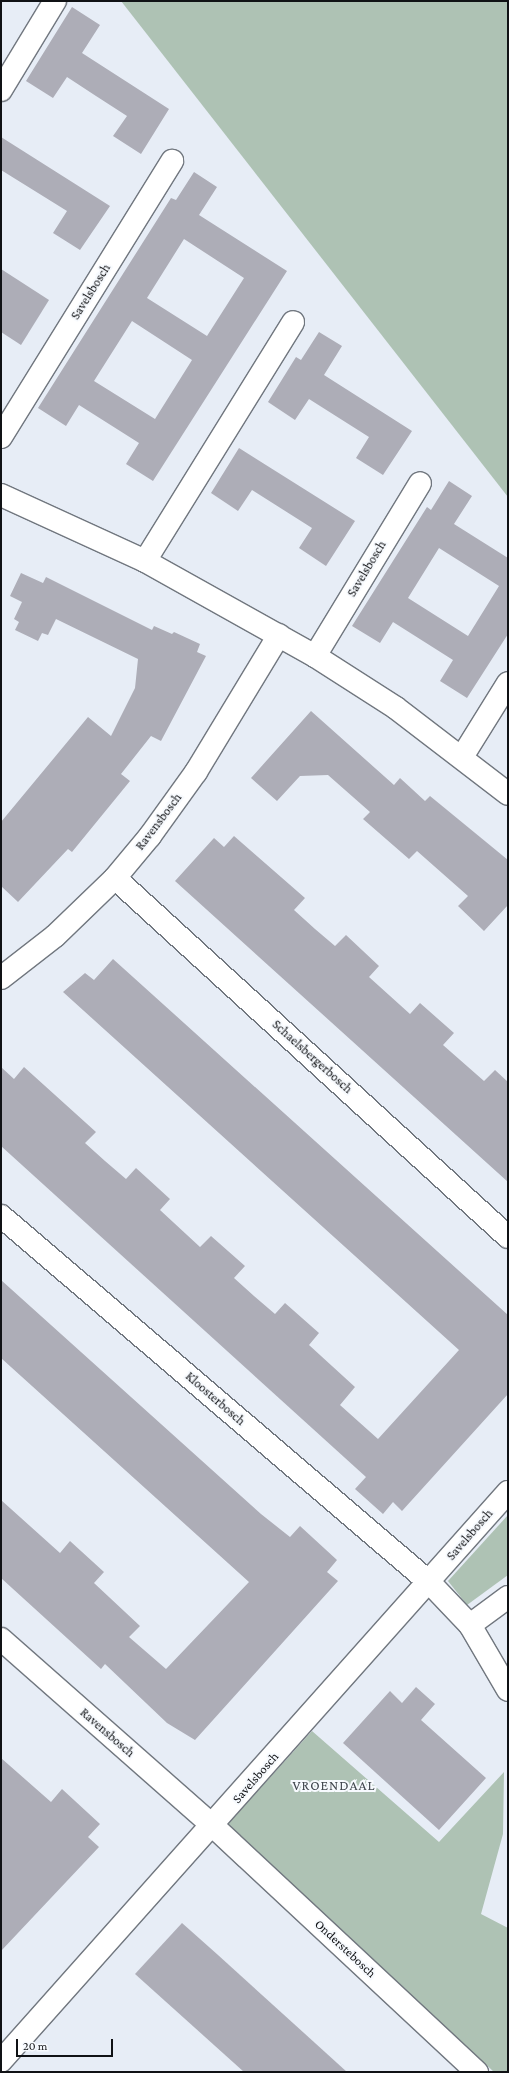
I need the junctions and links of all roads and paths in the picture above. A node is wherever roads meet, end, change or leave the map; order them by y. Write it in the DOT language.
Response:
graph roads {
  1 [pos="55,1"];
  2 [pos="1,90"];
  3 [pos="172,161"];
  4 [pos="293,322"];
  5 [pos="4,426"];
  6 [pos="420,483"];
  7 [pos="1,495"];
  8 [pos="145,561"];
  9 [pos="279,635"];
  10 [pos="315,656"];
  11 [pos="508,683"];
  12 [pos="462,757"];
  13 [pos="508,794"];
  14 [pos="115,878"];
  15 [pos="1,978"];
  16 [pos="1,1216"];
  17 [pos="508,1236"];
  18 [pos="508,1492"];
  19 [pos="429,1582"];
  20 [pos="508,1597"];
  21 [pos="470,1625"];
  22 [pos="1,1639"];
  23 [pos="508,1690"];
  24 [pos="214,1826"];
  25 [pos="1,2062"];
  26 [pos="477,2072"];
  1 -- 2 [label="street"];
  3 -- 5 [label="street, Savelsbosch"];
  4 -- 8 [label="street"];
  6 -- 10 [label="street, Savelsbosch"];
  7 -- 8 [label="street"];
  8 -- 9 [label="street"];
  9 -- 10 [label="street"];
  9 -- 14 [label="street, Ravensbosch"];
  10 -- 12 [label="street"];
  11 -- 12 [label="street"];
  12 -- 13 [label="street"];
  14 -- 15 [label="street, Ravensbosch"];
  14 -- 17 [label="street, Schaelsbergerbosch"];
  16 -- 19 [label="street, Kloosterbosch"];
  18 -- 19 [label="street, Savelsbosch"];
  19 -- 21 [label="street, Kloosterbosch"];
  19 -- 24 [label="street, Savelsbosch"];
  20 -- 21 [label="street"];
  21 -- 23 [label="street, Kloosterbosch"];
  22 -- 24 [label="street, Ravensbosch"];
  24 -- 25 [label="street, Savelsbosch"];
  24 -- 26 [label="street, Onderstebosch"];
}
